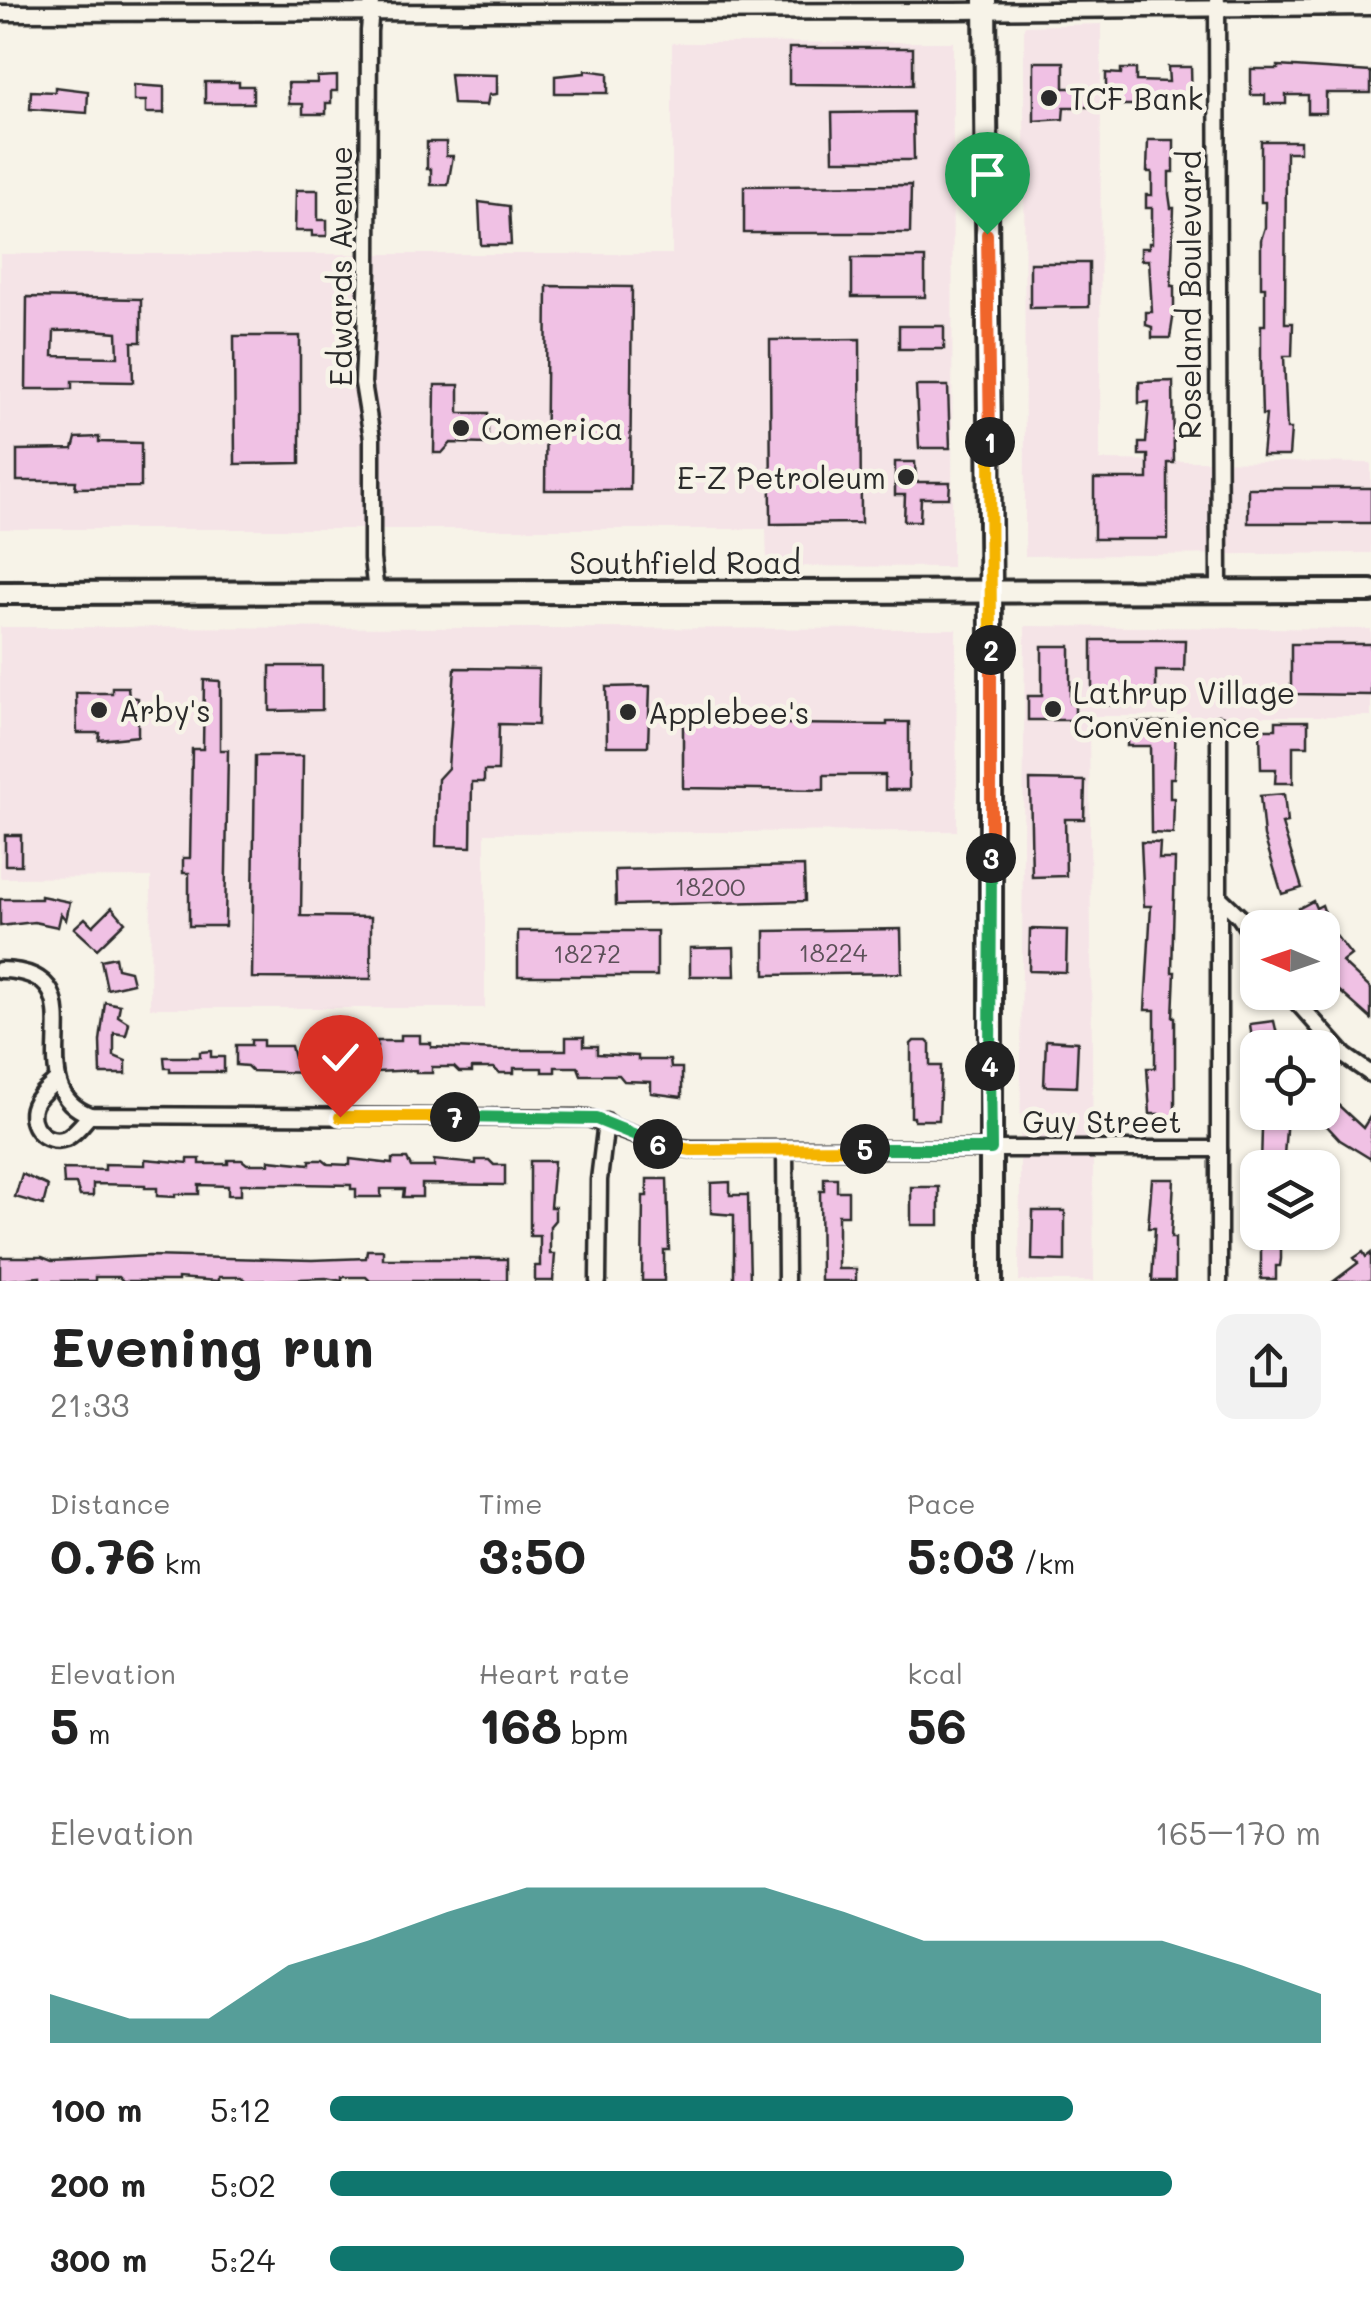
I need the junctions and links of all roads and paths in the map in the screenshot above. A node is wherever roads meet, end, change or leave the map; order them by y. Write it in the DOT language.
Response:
graph roads {
  1 [pos="1216,4"];
  2 [pos="985,5"];
  3 [pos="372,6"];
  4 [pos="1371,7"];
  5 [pos="0,12"];
  6 [pos="1219,590"];
  7 [pos="990,591"];
  8 [pos="1371,591"];
  9 [pos="376,592"];
  10 [pos="0,593"];
  11 [pos="1219,724"];
  12 [pos="1219,898"];
  13 [pos="1240,919"];
  14 [pos="0,970"];
  15 [pos="1304,1010"];
  16 [pos="1371,1074"];
  17 [pos="57,1080"];
  18 [pos="90,1115"];
  19 [pos="606,1122"];
  20 [pos="786,1149"];
  21 [pos="991,1149"];
  22 [pos="1219,1149"];
  23 [pos="598,1281"];
  24 [pos="786,1281"];
  25 [pos="991,1281"];
  26 [pos="1219,1281"];
  1 -- 2 [label="street"];
  1 -- 4 [label="street"];
  1 -- 6 [label="street, Roseland Boulevard"];
  2 -- 3 [label="street"];
  2 -- 7 [label="main road"];
  3 -- 5 [label="street"];
  3 -- 9 [label="street, Edwards Avenue"];
  6 -- 7 [label="main road, Southfield Road"];
  6 -- 8 [label="main road, Southfield Road"];
  7 -- 9 [label="main road, Southfield Road"];
  7 -- 21 [label="main road"];
  9 -- 10 [label="main road, Southfield Road"];
  11 -- 12 [label="street"];
  12 -- 13 [label="street"];
  12 -- 22 [label="street"];
  14 -- 17 [label="street"];
  15 -- 16 [label="street"];
  17 -- 18 [label="street"];
  17 -- 18 [label="street, Guy Street"];
  18 -- 19 [label="street, Guy Street"];
  19 -- 20 [label="street, Guy Street"];
  19 -- 23 [label="street"];
  20 -- 21 [label="street, Guy Street"];
  20 -- 24 [label="street"];
  21 -- 22 [label="street, Guy Street"];
  21 -- 25 [label="main road"];
  22 -- 26 [label="street"];
}
